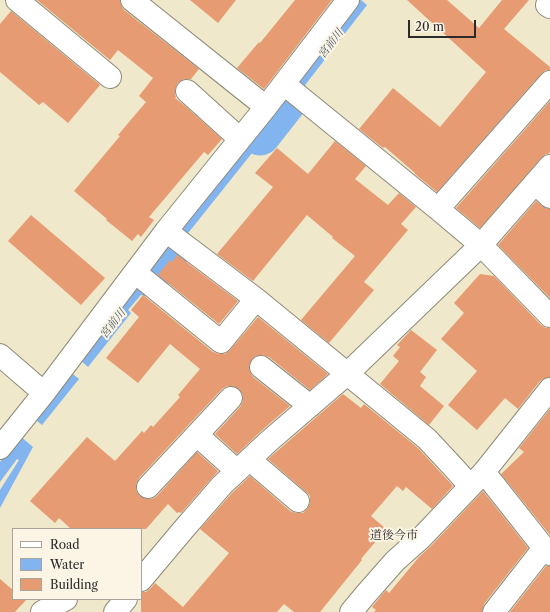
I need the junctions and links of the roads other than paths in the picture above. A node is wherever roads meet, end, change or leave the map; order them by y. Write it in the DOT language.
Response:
graph roads {
  1 [pos="17,0"];
  2 [pos="132,0"];
  3 [pos="348,0"];
  4 [pos="110,77"];
  5 [pos="550,82"];
  6 [pos="284,84"];
  7 [pos="187,91"];
  8 [pos="266,107"];
  9 [pos="240,139"];
  10 [pos="550,166"];
  11 [pos="543,190"];
  12 [pos="438,209"];
  13 [pos="166,231"];
  14 [pos="481,245"];
  15 [pos="136,273"];
  16 [pos="256,300"];
  17 [pos="550,316"];
  18 [pos="0,355"];
  19 [pos="261,367"];
  20 [pos="347,374"];
  21 [pos="44,393"];
  22 [pos="232,398"];
  23 [pos="546,402"];
  24 [pos="310,406"];
  25 [pos="197,435"];
  26 [pos="0,448"];
  27 [pos="243,466"];
  28 [pos="476,479"];
  29 [pos="148,486"];
  30 [pos="298,501"];
  31 [pos="183,530"];
  32 [pos="547,551"];
  33 [pos="142,554"];
  34 [pos="142,579"];
  35 [pos="64,600"];
  36 [pos="125,600"];
  37 [pos="42,612"];
  38 [pos="115,612"];
  39 [pos="352,612"];
  40 [pos="494,612"];
  1 -- 4 [label="street"];
  2 -- 8 [label="street"];
  3 -- 6 [label="street"];
  5 -- 12 [label="street"];
  6 -- 8 [label="street"];
  6 -- 12 [label="street"];
  7 -- 9 [label="street"];
  8 -- 9 [label="street"];
  9 -- 13 [label="street"];
  10 -- 11 [label="street"];
  11 -- 14 [label="street"];
  12 -- 14 [label="street"];
  13 -- 15 [label="street"];
  13 -- 16 [label="street"];
  14 -- 17 [label="street"];
  14 -- 20 [label="street"];
  15 -- 16 [label="street"];
  15 -- 21 [label="street"];
  16 -- 20 [label="street"];
  18 -- 21 [label="street"];
  19 -- 24 [label="street"];
  20 -- 24 [label="street"];
  20 -- 28 [label="street"];
  21 -- 26 [label="street"];
  22 -- 25 [label="street"];
  23 -- 28 [label="street"];
  24 -- 27 [label="street"];
  25 -- 27 [label="street"];
  25 -- 29 [label="street"];
  27 -- 30 [label="street"];
  27 -- 31 [label="street"];
  28 -- 32 [label="street"];
  28 -- 39 [label="street"];
  31 -- 33 [label="street"];
  31 -- 34 [label="street"];
  32 -- 40 [label="street"];
  35 -- 37 [label="street"];
  36 -- 38 [label="street"];
}
